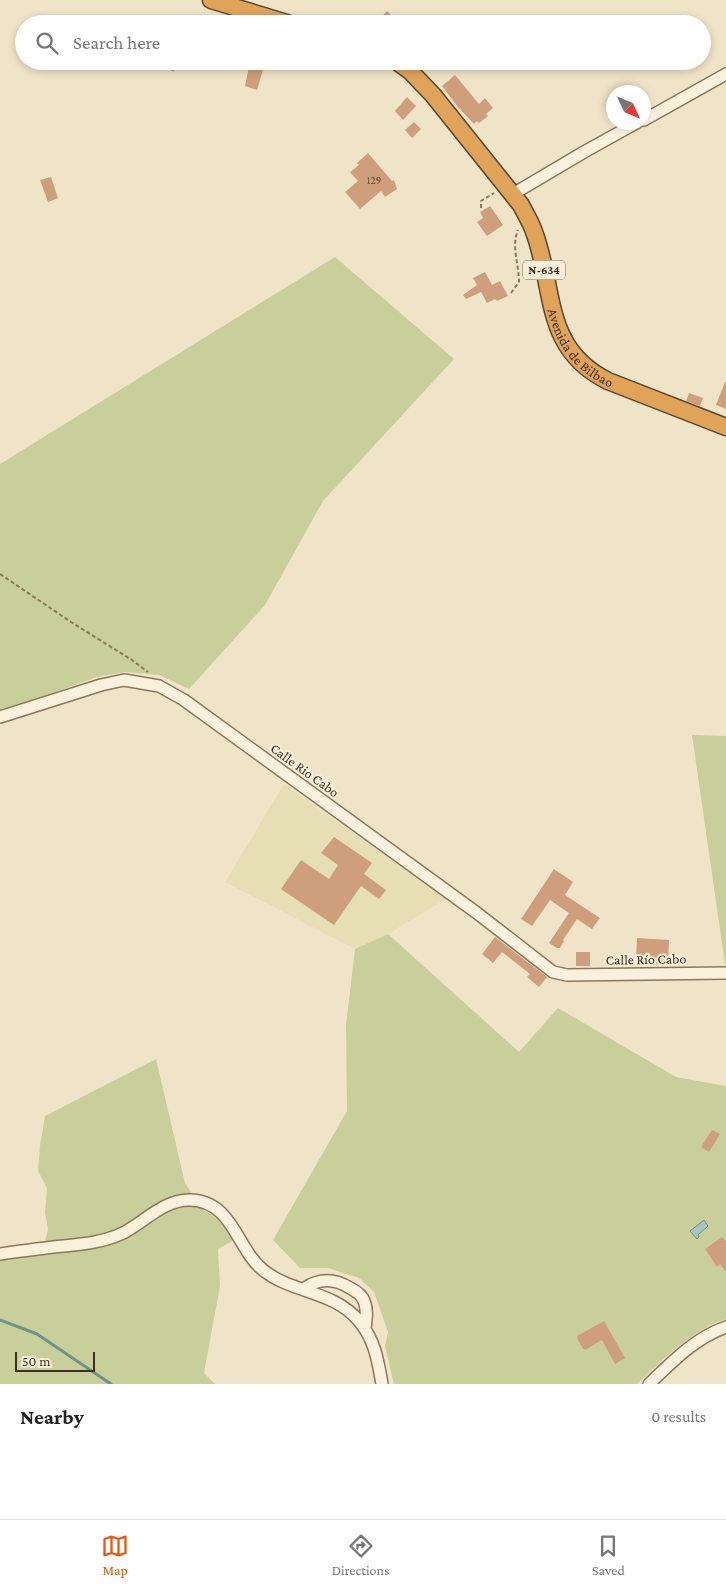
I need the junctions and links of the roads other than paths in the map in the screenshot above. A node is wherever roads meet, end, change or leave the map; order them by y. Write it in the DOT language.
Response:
graph roads {
  1 [pos="211,0"];
  2 [pos="260,15"];
  3 [pos="409,70"];
  4 [pos="726,74"];
  5 [pos="651,116"];
  6 [pos="624,130"];
  7 [pos="510,190"];
  8 [pos="726,427"];
  9 [pos="0,717"];
  10 [pos="726,973"];
  11 [pos="567,975"];
  12 [pos="0,1254"];
  13 [pos="303,1289"];
  14 [pos="726,1327"];
  15 [pos="365,1329"];
  16 [pos="380,1369"];
  17 [pos="374,1384"];
  18 [pos="382,1384"];
  19 [pos="649,1384"];
  1 -- 2 [label="highway"];
  3 -- 7 [label="highway, Avenida de Bilbao / N-634"];
  4 -- 5 [label="street"];
  6 -- 7 [label="street"];
  7 -- 8 [label="highway, Avenida de Bilbao / N-634"];
  9 -- 11 [label="street, Calle Rio Cabo"];
  10 -- 11 [label="street, Calle Río Cabo"];
  12 -- 13 [label="street"];
  13 -- 15 [label="street"];
  13 -- 15 [label="street"];
  14 -- 19 [label="street"];
  15 -- 16 [label="street"];
  16 -- 17 [label="street"];
  16 -- 18 [label="street"];
}
